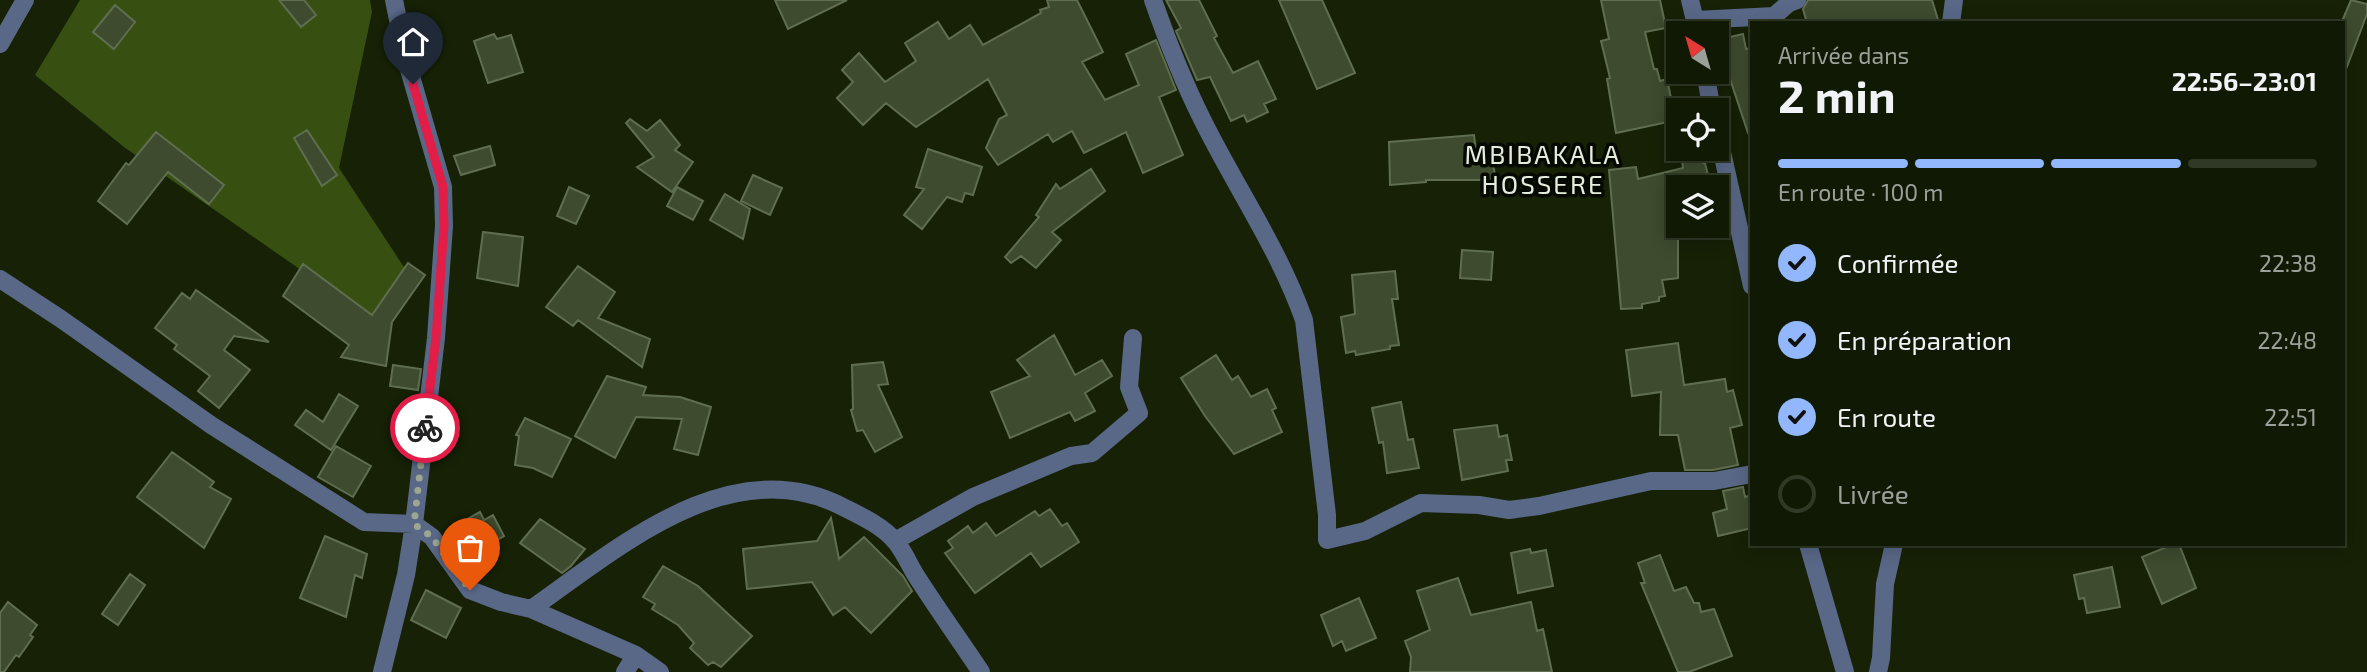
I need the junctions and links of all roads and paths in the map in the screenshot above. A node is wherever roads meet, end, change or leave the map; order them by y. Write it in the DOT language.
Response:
graph roads {
  1 [pos="25,0"];
  2 [pos="394,0"];
  3 [pos="1153,0"];
  4 [pos="1690,0"];
  5 [pos="1797,0"];
  6 [pos="1954,0"];
  7 [pos="1695,21"];
  8 [pos="1951,21"];
  9 [pos="1729,22"];
  10 [pos="0,44"];
  11 [pos="1724,161"];
  12 [pos="1750,277"];
  13 [pos="0,279"];
  14 [pos="1133,338"];
  15 [pos="1750,474"];
  16 [pos="414,524"];
  17 [pos="895,541"];
  18 [pos="1809,546"];
  19 [pos="1894,546"];
  20 [pos="531,609"];
  21 [pos="636,655"];
  22 [pos="382,672"];
  23 [pos="625,672"];
  24 [pos="660,672"];
  25 [pos="981,672"];
  26 [pos="1845,672"];
  27 [pos="1878,672"];
  1 -- 10 [label="street"];
  2 -- 16 [label="street"];
  3 -- 15 [label="street"];
  4 -- 7 [label="street"];
  5 -- 9 [label="street"];
  6 -- 8 [label="street"];
  11 -- 12 [label="street"];
  13 -- 16 [label="street"];
  14 -- 17 [label="street"];
  16 -- 20 [label="street"];
  16 -- 22 [label="street"];
  17 -- 20 [label="street"];
  17 -- 25 [label="street"];
  18 -- 26 [label="street"];
  19 -- 27 [label="street"];
  20 -- 21 [label="street"];
  21 -- 23 [label="street"];
  21 -- 24 [label="street"];
}
